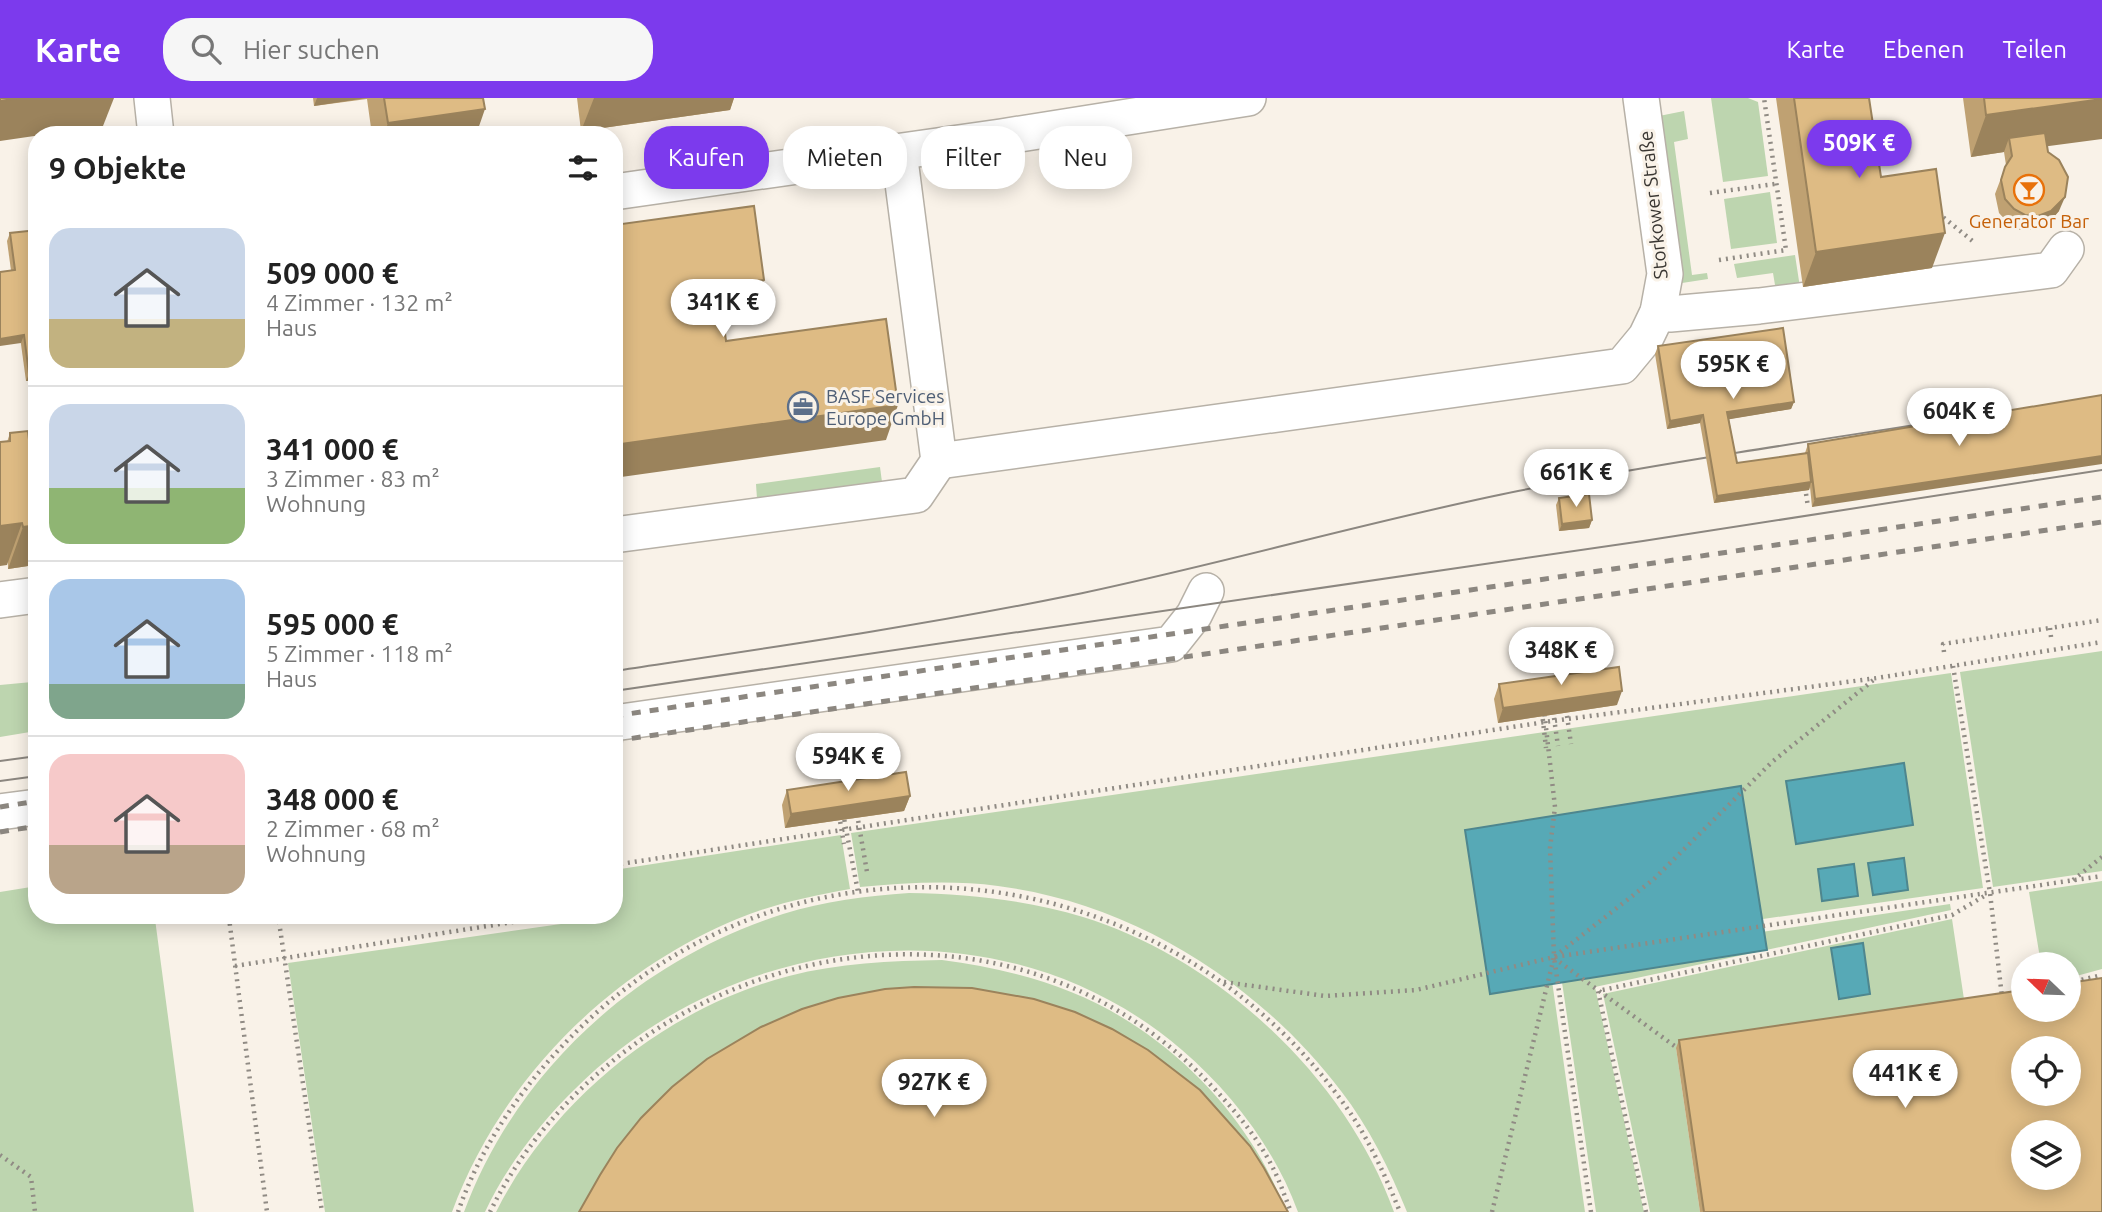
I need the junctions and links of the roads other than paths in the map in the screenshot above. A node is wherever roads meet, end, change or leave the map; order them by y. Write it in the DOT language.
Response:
graph roads {
  1 [pos="152,98"];
  2 [pos="1248,98"];
  3 [pos="1641,98"];
  4 [pos="155,126"];
  5 [pos="907,151"];
  6 [pos="783,168"];
  7 [pos="904,189"];
  8 [pos="623,191"];
  9 [pos="2066,249"];
  10 [pos="1658,312"];
  11 [pos="939,461"];
  12 [pos="623,534"];
  13 [pos="1206,590"];
  14 [pos="28,596"];
  15 [pos="0,600"];
  16 [pos="623,722"];
  17 [pos="28,808"];
  18 [pos="0,813"];
  1 -- 4 [label="lane"];
  2 -- 5 [label="lane"];
  3 -- 10 [label="lane, Storkower Straße"];
  6 -- 8 [label="lane"];
  7 -- 11 [label="lane"];
  9 -- 10 [label="lane"];
  10 -- 11 [label="lane, Storkower Straße"];
  11 -- 12 [label="lane"];
  13 -- 16 [label="lane"];
  14 -- 15 [label="lane"];
  17 -- 18 [label="lane"];
}
